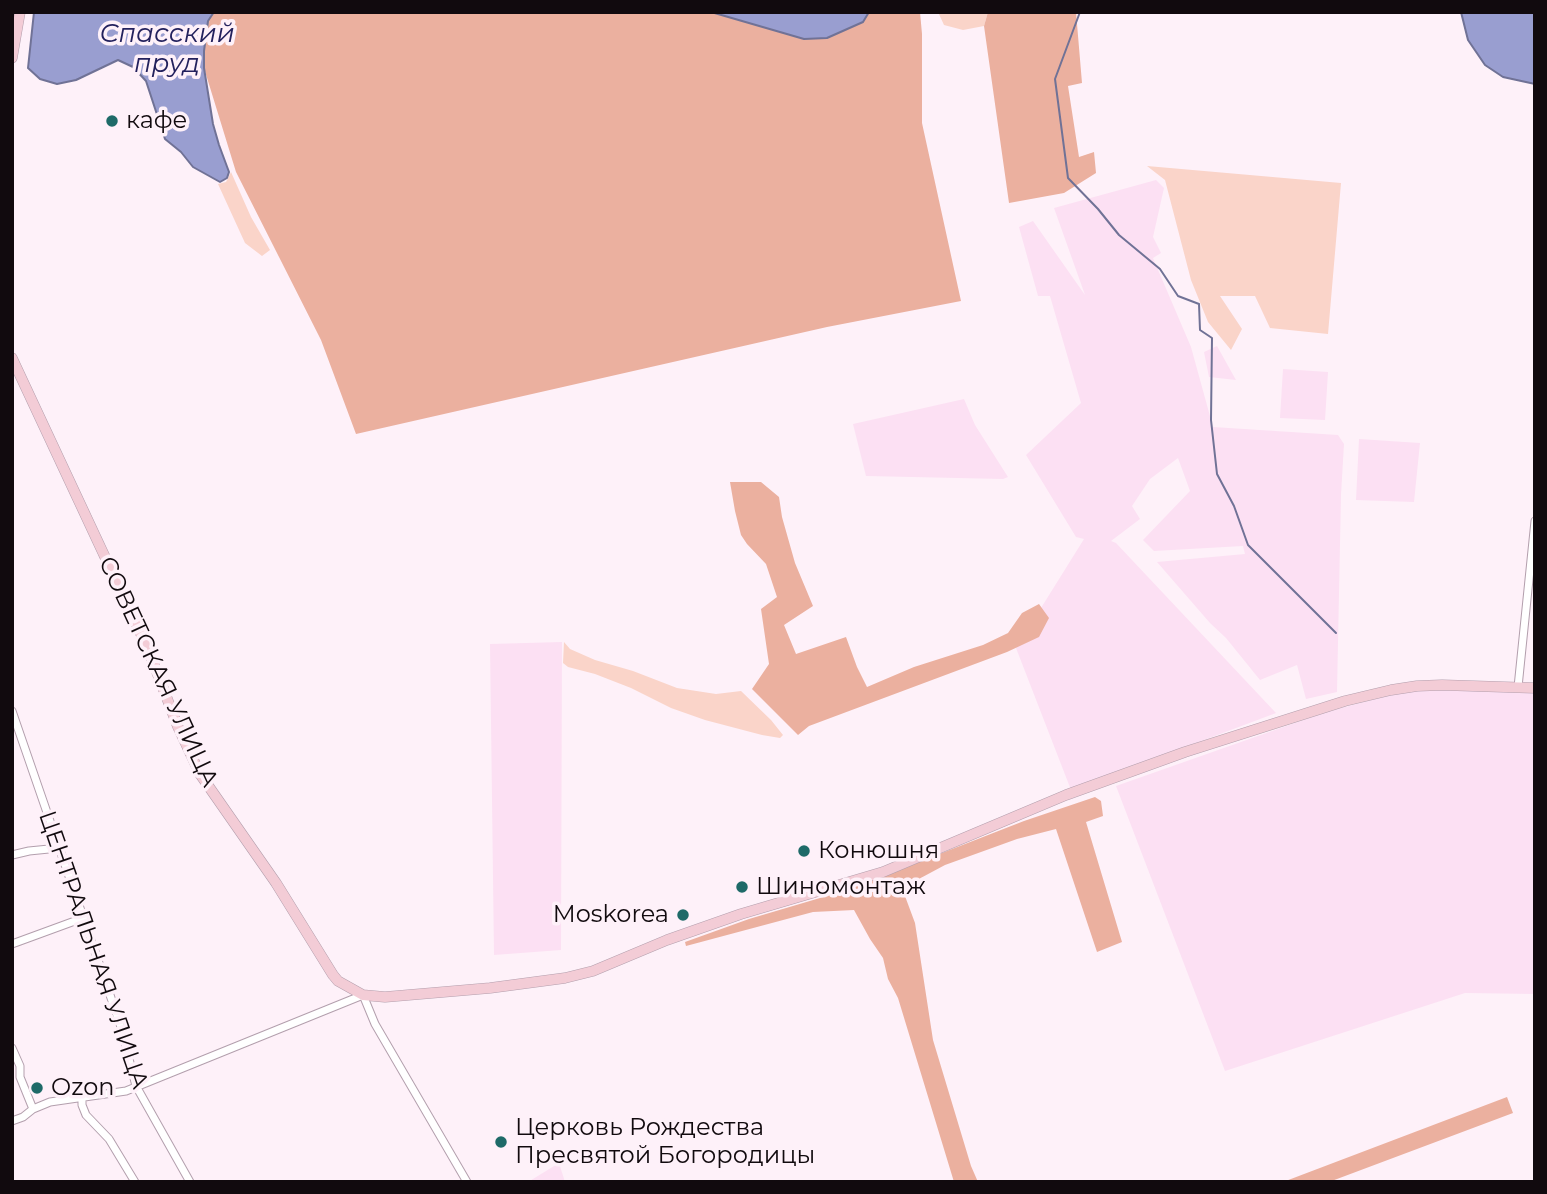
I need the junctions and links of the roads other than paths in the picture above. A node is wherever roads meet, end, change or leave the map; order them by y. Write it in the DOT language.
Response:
graph roads {
  1 [pos="20,12"];
  2 [pos="12,58"];
  3 [pos="12,358"];
  4 [pos="1535,521"];
  5 [pos="1518,687"];
  6 [pos="1535,688"];
  7 [pos="12,711"];
  8 [pos="59,848"];
  9 [pos="12,855"];
  10 [pos="83,918"];
  11 [pos="12,944"];
  12 [pos="363,995"];
  13 [pos="12,1048"];
  14 [pos="136,1086"];
  15 [pos="82,1097"];
  16 [pos="33,1109"];
  17 [pos="12,1121"];
  18 [pos="135,1182"];
  19 [pos="190,1182"];
  20 [pos="467,1182"];
  1 -- 2 [label="street"];
  3 -- 12 [label="street, СОВЕТСКАЯ УЛИЦА"];
  4 -- 5 [label="street"];
  5 -- 6 [label="street, СОВЕТСКАЯ УЛИЦА"];
  5 -- 12 [label="street, СОВЕТСКАЯ УЛИЦА"];
  7 -- 8 [label="street, ЦЕНТРАЛЬНАЯ УЛИЦА"];
  8 -- 9 [label="street"];
  8 -- 10 [label="street, ЦЕНТРАЛЬНАЯ УЛИЦА"];
  10 -- 11 [label="street"];
  10 -- 14 [label="street, ЦЕНТРАЛЬНАЯ УЛИЦА"];
  12 -- 14 [label="street"];
  12 -- 20 [label="street"];
  13 -- 16 [label="street"];
  14 -- 15 [label="street"];
  14 -- 19 [label="street, ЦЕНТРАЛЬНАЯ УЛИЦА"];
  15 -- 16 [label="street"];
  15 -- 18 [label="street"];
  16 -- 17 [label="street"];
}
